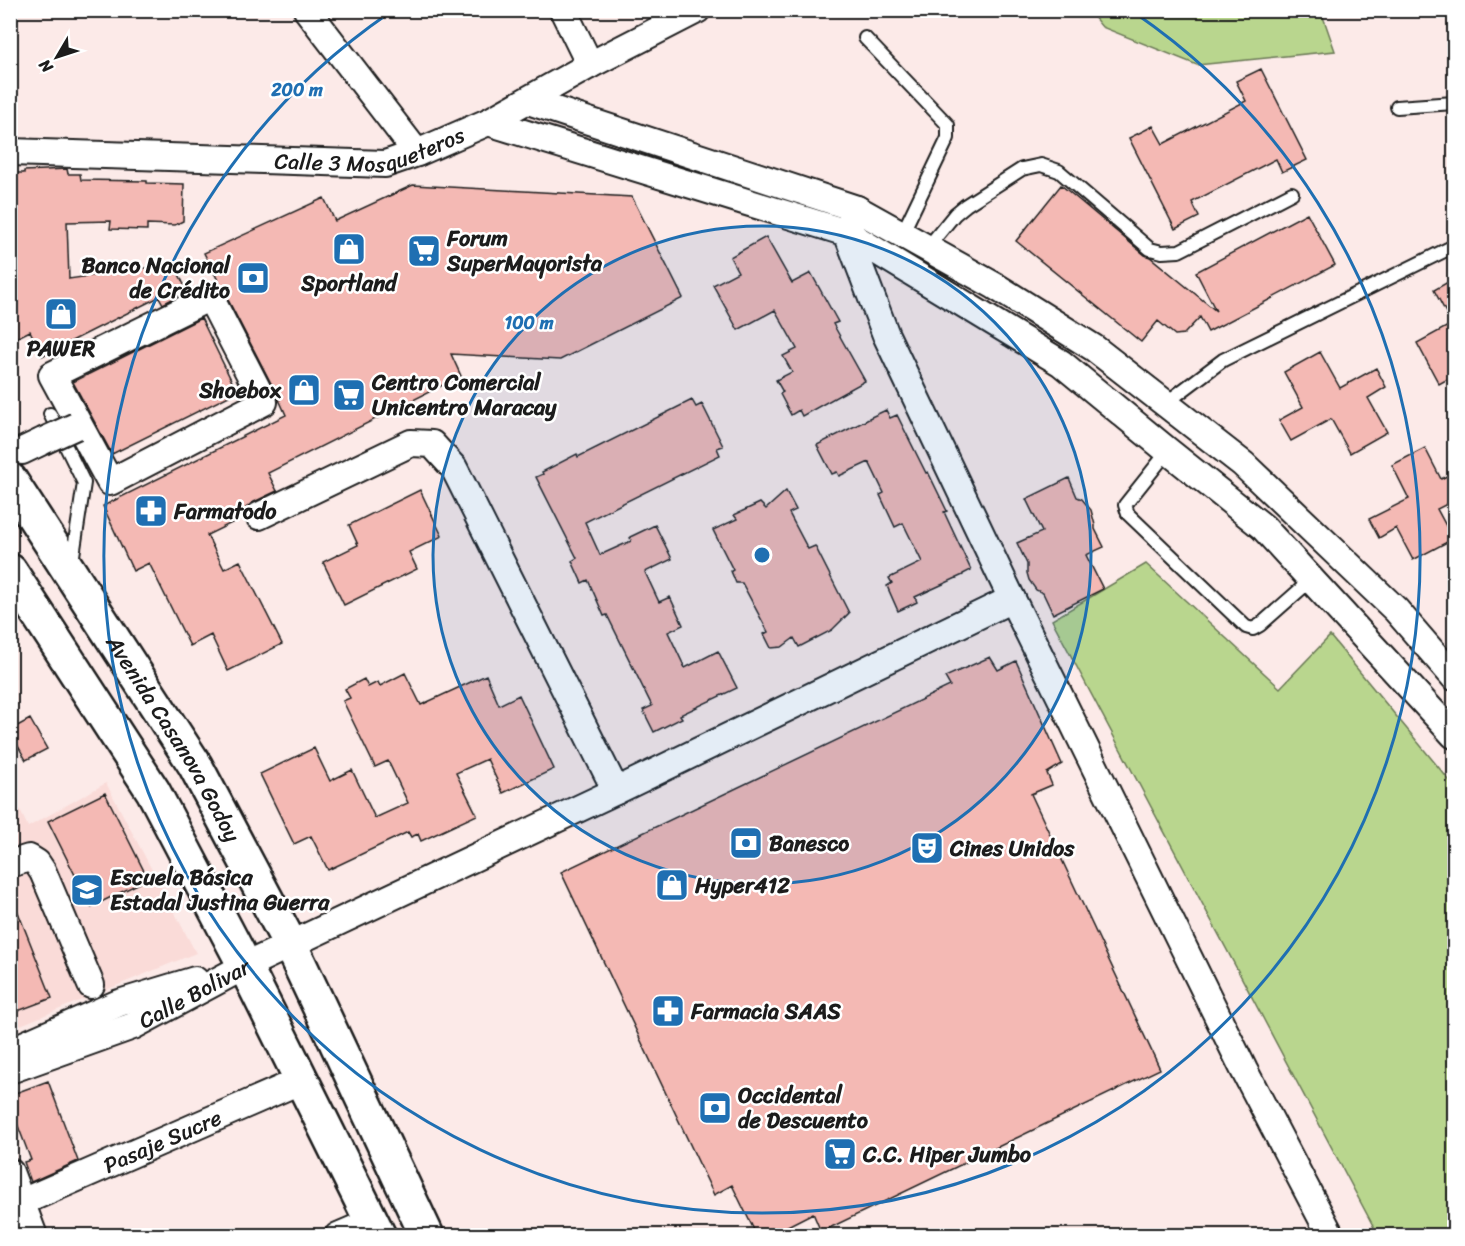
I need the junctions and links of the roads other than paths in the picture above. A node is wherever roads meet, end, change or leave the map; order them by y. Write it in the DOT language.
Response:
graph roads {
  1 [pos="307,10"];
  2 [pos="563,10"];
  3 [pos="697,10"];
  4 [pos="865,38"];
  5 [pos="590,65"];
  6 [pos="528,101"];
  7 [pos="1455,103"];
  8 [pos="1397,107"];
  9 [pos="488,122"];
  10 [pos="10,152"];
  11 [pos="417,153"];
  12 [pos="1292,193"];
  13 [pos="857,209"];
  14 [pos="847,233"];
  15 [pos="902,234"];
  16 [pos="1455,246"];
  17 [pos="928,247"];
  18 [pos="1166,403"];
  19 [pos="50,414"];
  20 [pos="77,425"];
  21 [pos="1168,451"];
  22 [pos="25,457"];
  23 [pos="259,516"];
  24 [pos="10,571"];
  25 [pos="70,572"];
  26 [pos="1311,580"];
  27 [pos="1012,599"];
  28 [pos="1450,664"];
  29 [pos="1455,735"];
  30 [pos="615,791"];
  31 [pos="10,864"];
  32 [pos="290,944"];
  33 [pos="245,966"];
  34 [pos="91,985"];
  35 [pos="10,1051"];
  36 [pos="10,1070"];
  37 [pos="302,1080"];
  38 [pos="10,1172"];
  39 [pos="22,1202"];
  40 [pos="376,1228"];
  41 [pos="34,1236"];
  42 [pos="338,1236"];
  43 [pos="427,1236"];
  44 [pos="1331,1236"];
  1 -- 11 [label="street"];
  2 -- 5 [label="street"];
  3 -- 5 [label="street, Calle 3 Mosqueteros"];
  4 -- 15 [label="lane"];
  5 -- 6 [label="street, Calle 3 Mosqueteros"];
  6 -- 9 [label="street, Calle 3 Mosqueteros"];
  6 -- 13 [label="street"];
  7 -- 8 [label="lane"];
  9 -- 11 [label="street, Calle 3 Mosqueteros"];
  9 -- 14 [label="street"];
  10 -- 11 [label="street, Calle 3 Mosqueteros"];
  12 -- 17 [label="lane"];
  13 -- 14 [label="street"];
  13 -- 15 [label="street"];
  14 -- 21 [label="street"];
  14 -- 27 [label="street"];
  15 -- 17 [label="street"];
  16 -- 18 [label="lane"];
  17 -- 18 [label="street"];
  18 -- 28 [label="street"];
  19 -- 25 [label="lane"];
  20 -- 20 [label="street"];
  20 -- 22 [label="street, bridge"];
  21 -- 26 [label="street"];
  21 -- 26 [label="lane"];
  22 -- 25 [label="street, Avenida Casanova Godoy"];
  23 -- 30 [label="street"];
  24 -- 33 [label="street, Avenida Casanova Godoy"];
  25 -- 32 [label="street, Avenida Casanova Godoy"];
  26 -- 29 [label="street"];
  27 -- 30 [label="street"];
  27 -- 44 [label="street"];
  30 -- 32 [label="street"];
  31 -- 34 [label="street"];
  32 -- 33 [label="street"];
  32 -- 43 [label="street, Avenida Casanova Godoy"];
  33 -- 35 [label="street, Calle Bolivar"];
  33 -- 36 [label="street, Calle Bolivar"];
  33 -- 37 [label="street, Avenida Casanova Godoy"];
  37 -- 39 [label="street, Pasaje Sucre"];
  37 -- 40 [label="street, Avenida Casanova Godoy"];
  38 -- 39 [label="street"];
  39 -- 41 [label="street"];
  40 -- 42 [label="street"];
}
